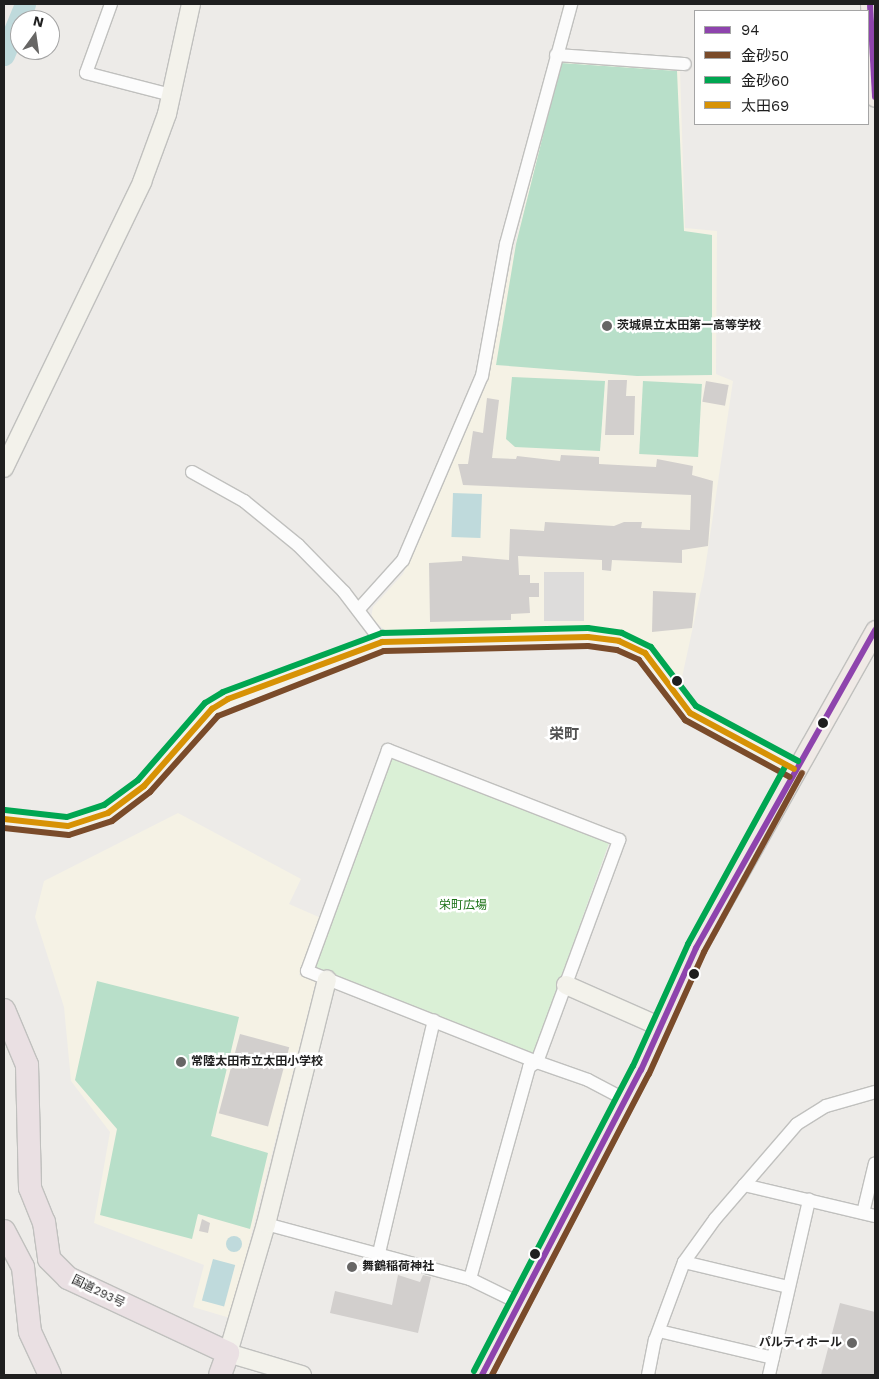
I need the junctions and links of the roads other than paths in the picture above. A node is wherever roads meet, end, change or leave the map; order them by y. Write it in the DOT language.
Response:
graph roads {
  1 [pos="111,4"];
  2 [pos="191,4"];
  3 [pos="571,4"];
  4 [pos="870,4"];
  5 [pos="874,55"];
  6 [pos="556,56"];
  7 [pos="685,64"];
  8 [pos="171,95"];
  9 [pos="875,97"];
  10 [pos="4,468"];
  11 [pos="192,472"];
  12 [pos="358,610"];
  13 [pos="875,630"];
  14 [pos="382,642"];
  15 [pos="794,769"];
  16 [pos="4,819"];
  17 [pos="327,980"];
  18 [pos="566,985"];
  19 [pos="4,1010"];
  20 [pos="434,1021"];
  21 [pos="660,1026"];
  22 [pos="537,1062"];
  23 [pos="875,1092"];
  24 [pos="626,1100"];
  25 [pos="875,1163"];
  26 [pos="744,1185"];
  27 [pos="809,1200"];
  28 [pos="869,1214"];
  29 [pos="266,1224"];
  30 [pos="4,1231"];
  31 [pos="378,1257"];
  32 [pos="684,1262"];
  33 [pos="470,1280"];
  34 [pos="788,1287"];
  35 [pos="519,1303"];
  36 [pos="659,1332"];
  37 [pos="228,1353"];
  38 [pos="773,1358"];
  39 [pos="50,1375"];
  40 [pos="220,1375"];
  41 [pos="302,1375"];
  42 [pos="482,1375"];
  43 [pos="648,1375"];
  44 [pos="769,1375"];
  1 -- 8 [label="street"];
  2 -- 8 [label="street"];
  3 -- 6 [label="street"];
  4 -- 5 [label="main road"];
  5 -- 9 [label="main road"];
  6 -- 7 [label="street"];
  6 -- 12 [label="street"];
  8 -- 10 [label="street"];
  11 -- 12 [label="street"];
  12 -- 14 [label="street"];
  13 -- 15 [label="main road"];
  14 -- 15 [label="street"];
  14 -- 16 [label="street"];
  15 -- 21 [label="main road"];
  17 -- 18 [label="street"];
  17 -- 20 [label="street"];
  17 -- 29 [label="street"];
  18 -- 21 [label="street"];
  18 -- 22 [label="street"];
  19 -- 37 [label="highway, 国道293号"];
  20 -- 22 [label="street"];
  20 -- 31 [label="street"];
  21 -- 24 [label="main road"];
  22 -- 24 [label="street"];
  22 -- 33 [label="street"];
  23 -- 26 [label="street"];
  24 -- 35 [label="main road"];
  25 -- 28 [label="street"];
  26 -- 27 [label="street"];
  26 -- 32 [label="street"];
  27 -- 28 [label="street"];
  27 -- 34 [label="street"];
  29 -- 31 [label="street"];
  29 -- 37 [label="street"];
  30 -- 39 [label="highway"];
  31 -- 33 [label="street"];
  32 -- 34 [label="street"];
  32 -- 36 [label="street"];
  33 -- 35 [label="street"];
  34 -- 38 [label="street"];
  35 -- 42 [label="main road"];
  36 -- 38 [label="street"];
  36 -- 43 [label="street"];
  37 -- 40 [label="highway"];
  37 -- 41 [label="street"];
  38 -- 44 [label="street"];
}
